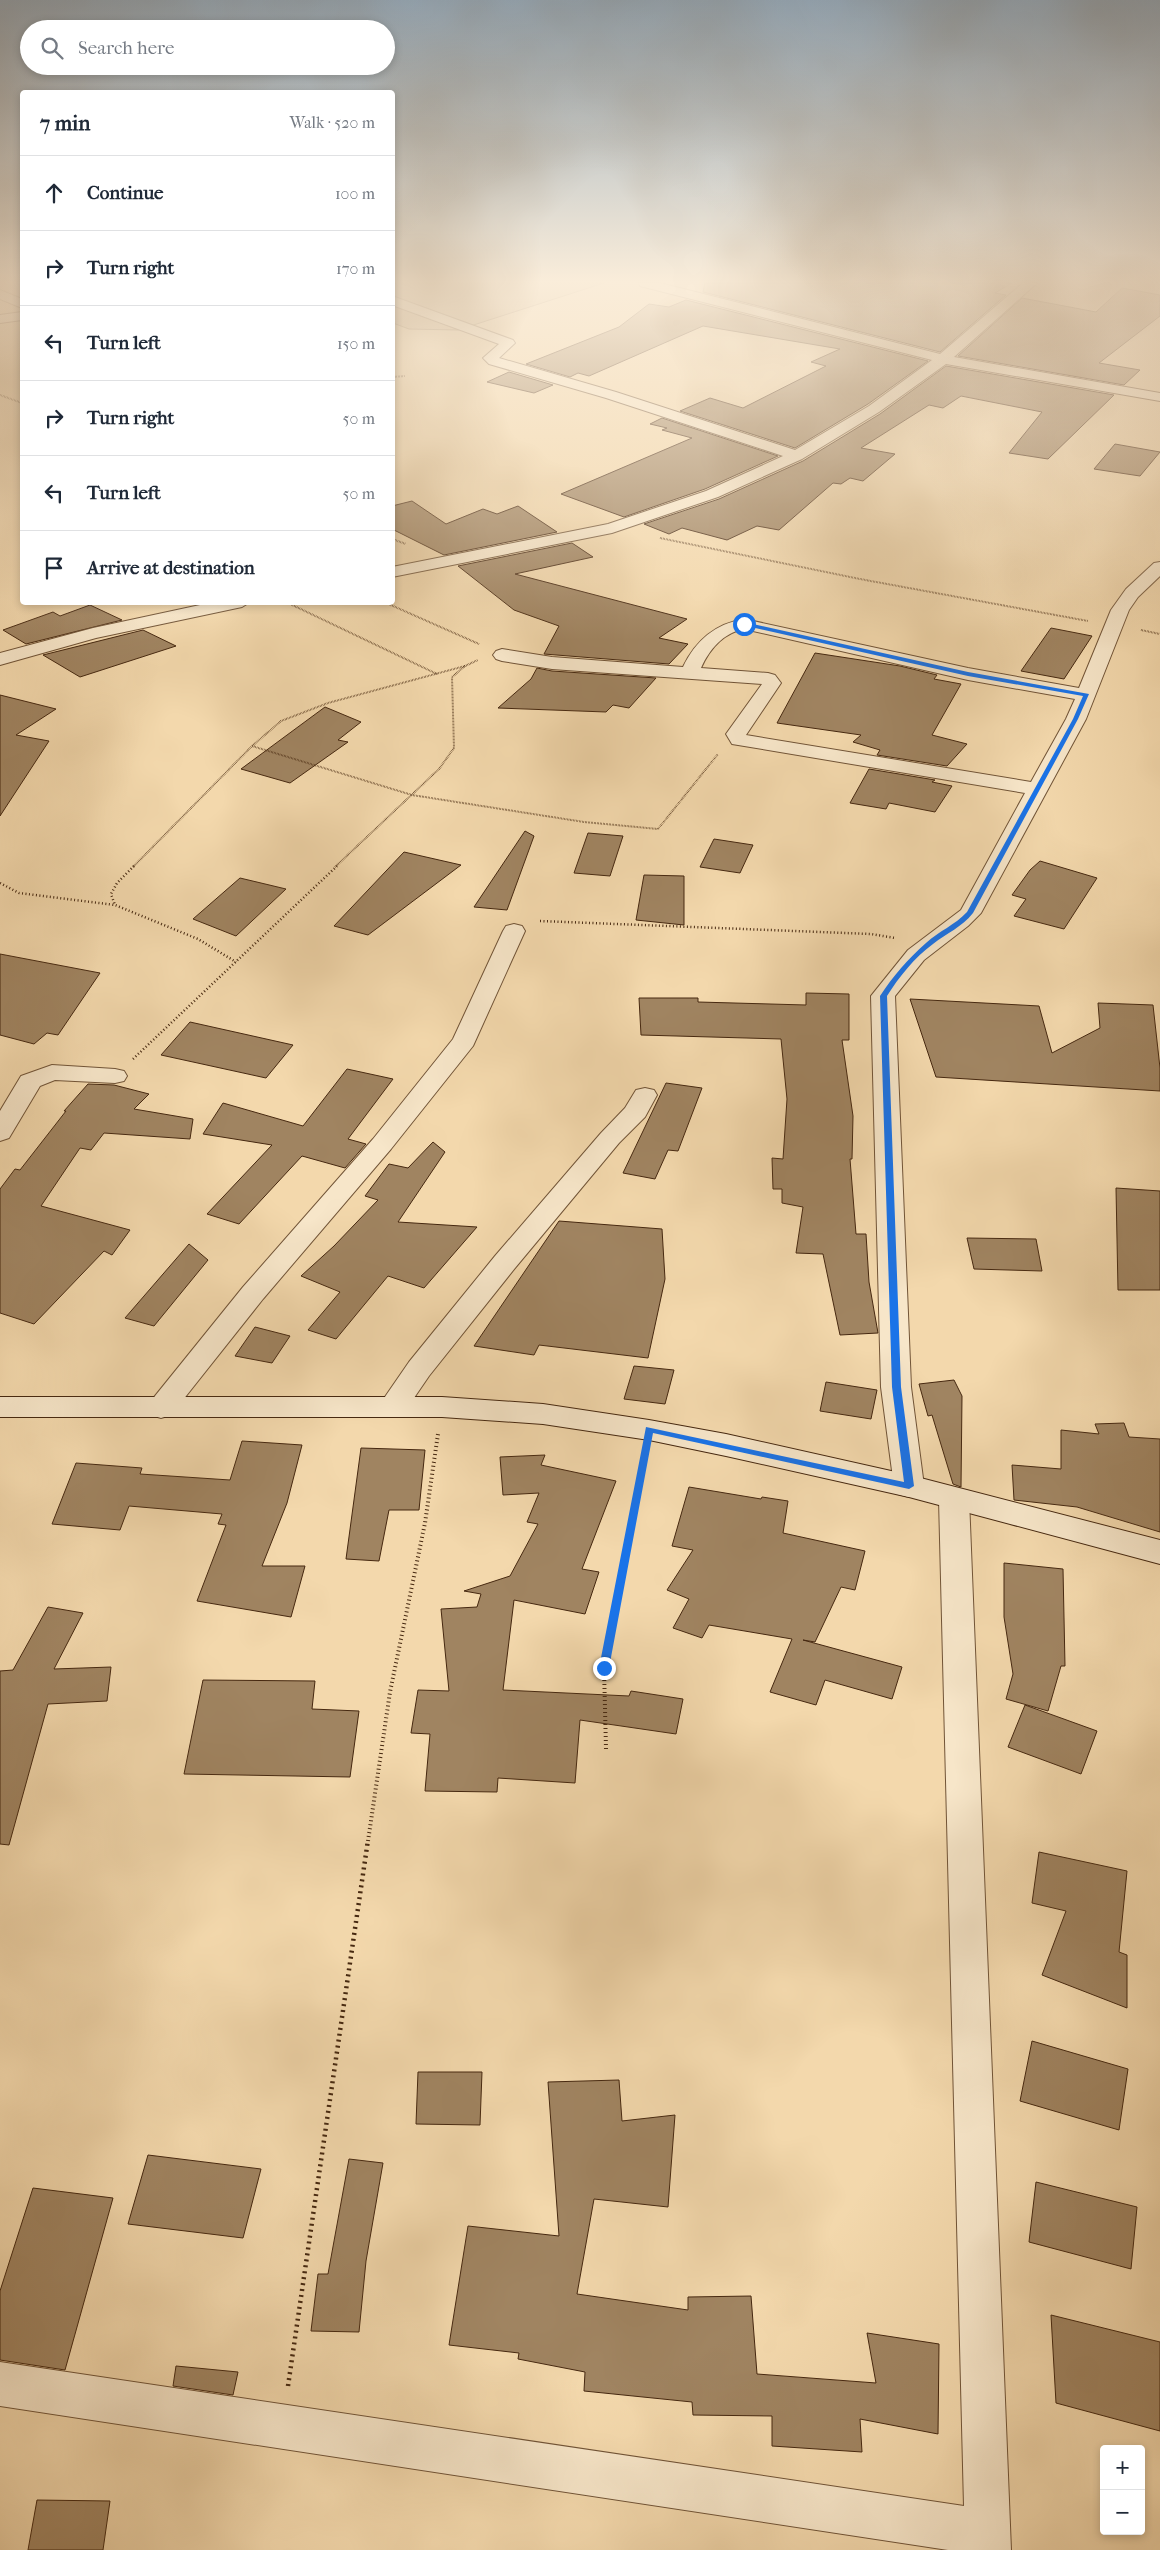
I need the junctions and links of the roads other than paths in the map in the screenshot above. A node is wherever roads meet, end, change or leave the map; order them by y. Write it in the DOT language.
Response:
graph roads {
  1 [pos="635,402"];
  2 [pos="884,402"];
  3 [pos="797,456"];
  4 [pos="1160,567"];
  5 [pos="395,571"];
  6 [pos="228,605"];
  7 [pos="502,655"];
  8 [pos="0,659"];
  9 [pos="690,672"];
  10 [pos="1086,694"];
  11 [pos="1037,789"];
  12 [pos="514,932"];
  13 [pos="115,1076"];
  14 [pos="645,1095"];
  15 [pos="0,1133"];
  16 [pos="0,1407"];
  17 [pos="393,1407"];
  18 [pos="161,1408"];
  19 [pos="909,1486"];
  20 [pos="954,1499"];
  21 [pos="1160,1552"];
  22 [pos="0,2384"];
  23 [pos="988,2542"];
  1 -- 3 [label="street"];
  2 -- 3 [label="street"];
  3 -- 5 [label="street"];
  4 -- 10 [label="street"];
  6 -- 8 [label="street"];
  7 -- 9 [label="street"];
  9 -- 10 [label="street"];
  9 -- 11 [label="street"];
  10 -- 11 [label="street"];
  11 -- 19 [label="street"];
  12 -- 18 [label="street"];
  13 -- 15 [label="street"];
  14 -- 17 [label="street"];
  16 -- 18 [label="street"];
  17 -- 18 [label="street"];
  17 -- 19 [label="street"];
  19 -- 20 [label="street"];
  20 -- 21 [label="street"];
  20 -- 23 [label="street"];
  22 -- 23 [label="street"];
}
